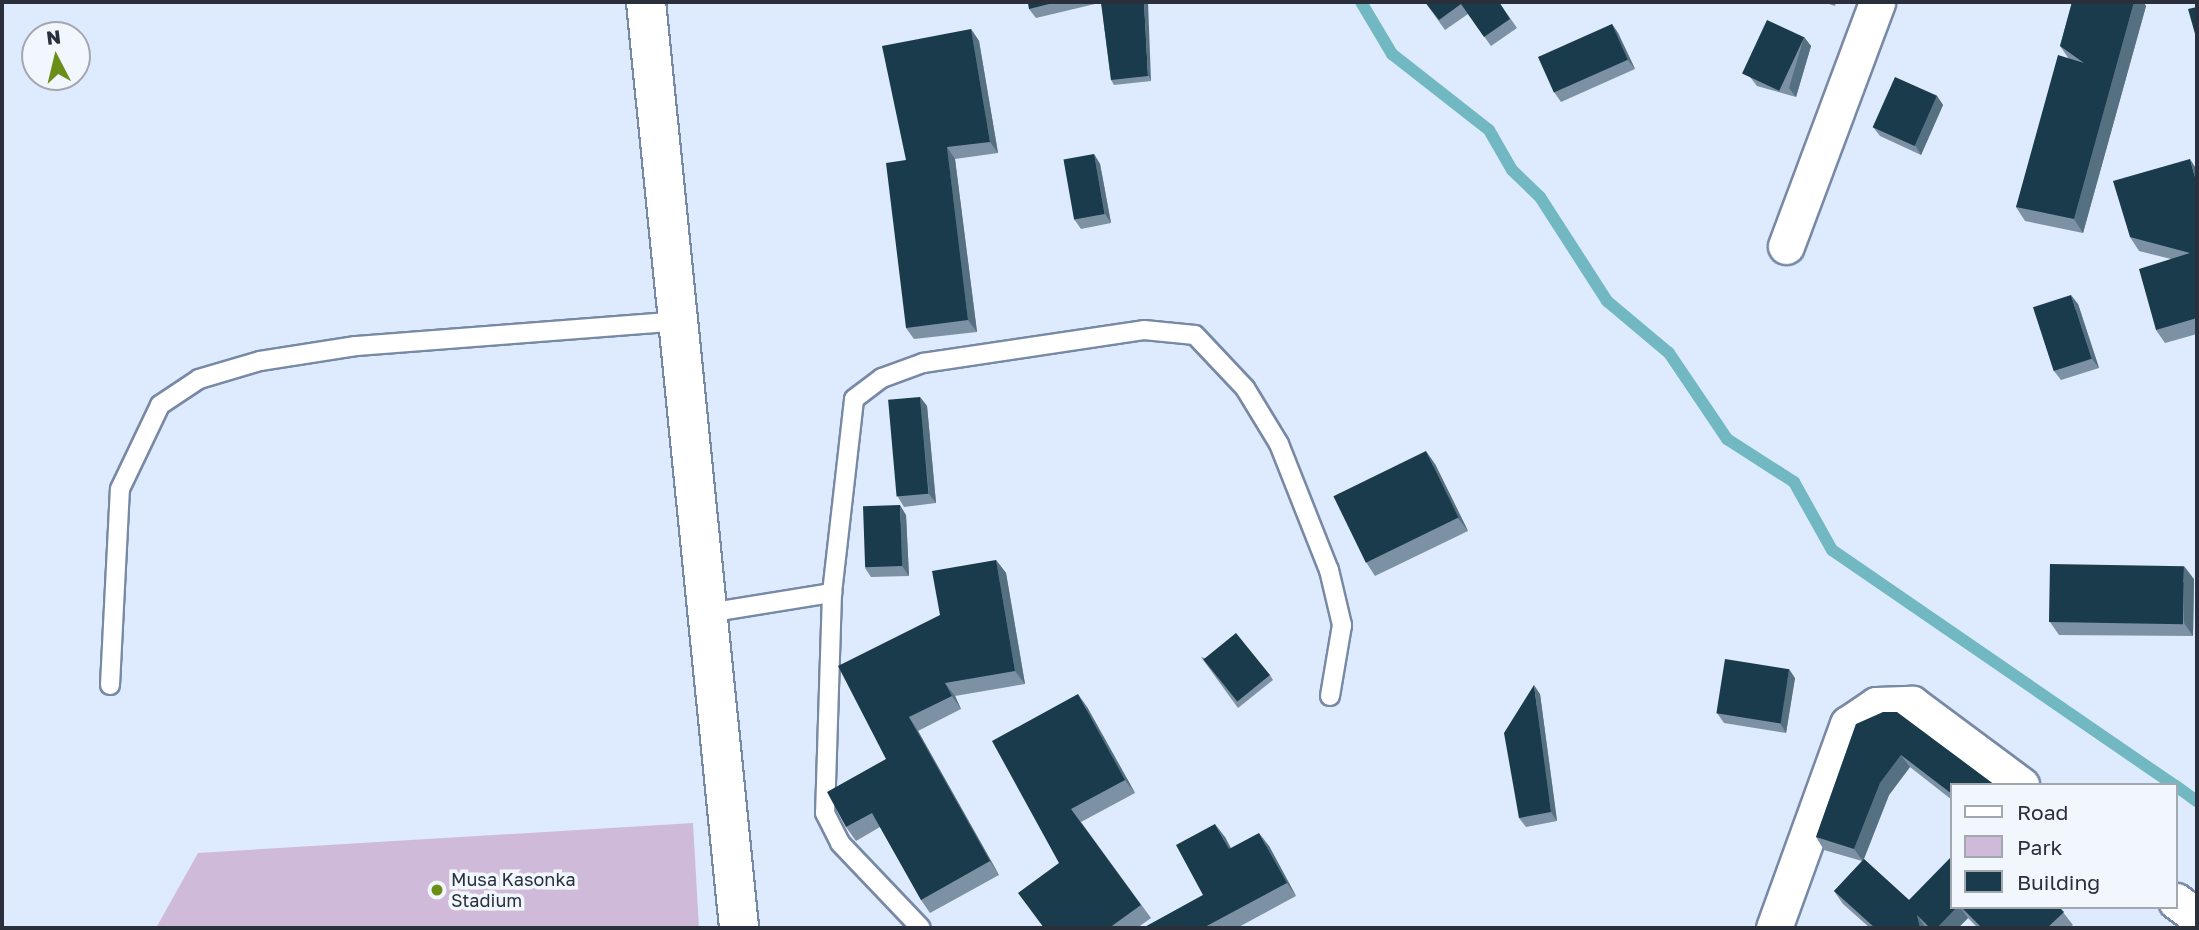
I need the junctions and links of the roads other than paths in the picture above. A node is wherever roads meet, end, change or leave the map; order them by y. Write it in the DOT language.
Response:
graph roads {
  1 [pos="646,2"];
  2 [pos="1877,2"];
  3 [pos="1786,246"];
  4 [pos="679,321"];
  5 [pos="832,593"];
  6 [pos="708,612"];
  7 [pos="110,685"];
  8 [pos="1330,696"];
  9 [pos="2018,783"];
  10 [pos="2178,903"];
  11 [pos="2197,917"];
  12 [pos="739,928"];
  13 [pos="921,928"];
  14 [pos="1774,928"];
  1 -- 4 [label="street"];
  2 -- 3 [label="street"];
  4 -- 6 [label="street"];
  4 -- 7 [label="lane"];
  5 -- 6 [label="lane"];
  5 -- 8 [label="lane"];
  5 -- 13 [label="lane"];
  6 -- 12 [label="street"];
  9 -- 14 [label="street"];
  10 -- 11 [label="street"];
}
